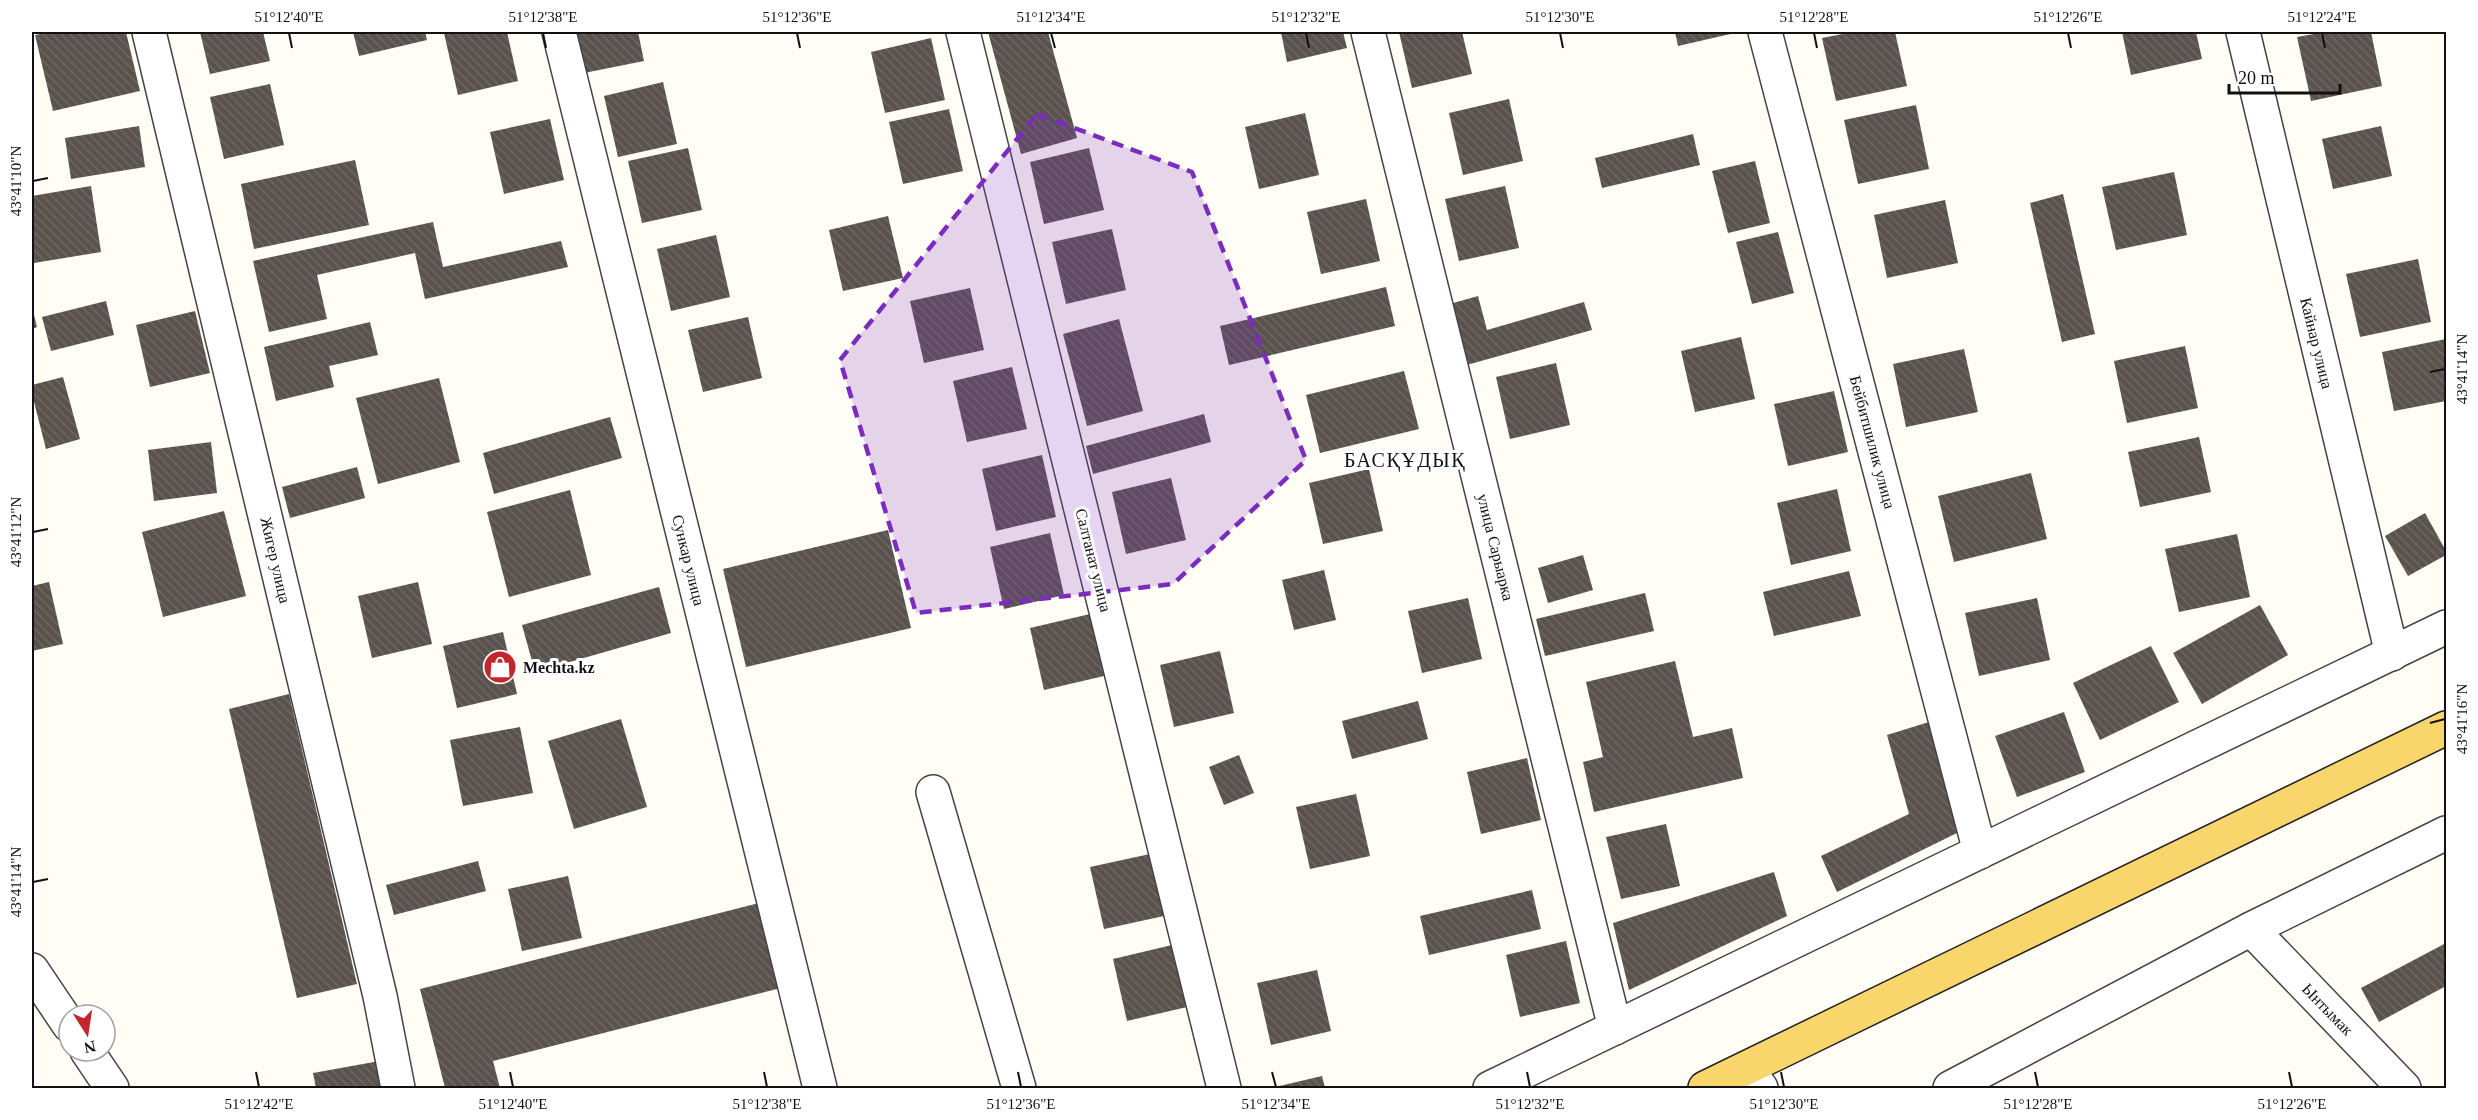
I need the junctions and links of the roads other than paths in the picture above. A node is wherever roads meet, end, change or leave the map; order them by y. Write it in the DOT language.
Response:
graph roads {
  1 [pos="149,32"];
  2 [pos="558,32"];
  3 [pos="963,32"];
  4 [pos="1368,32"];
  5 [pos="1765,32"];
  6 [pos="2243,32"];
  7 [pos="2446,627"];
  8 [pos="2392,654"];
  9 [pos="2446,728"];
  10 [pos="933,792"];
  11 [pos="2446,832"];
  12 [pos="1980,852"];
  13 [pos="2251,929"];
  14 [pos="32,970"];
  15 [pos="57,1007"];
  16 [pos="1615,1028"];
  17 [pos="95,1063"];
  18 [pos="1754,1078"];
  19 [pos="112,1089"];
  20 [pos="398,1089"];
  21 [pos="820,1089"];
  22 [pos="1019,1089"];
  23 [pos="1224,1089"];
  24 [pos="1490,1089"];
  25 [pos="1705,1089"];
  26 [pos="1950,1089"];
  27 [pos="2404,1089"];
  1 -- 20 [label="street, Жигер улица"];
  2 -- 21 [label="street, Сункар улица"];
  3 -- 23 [label="street, Салтанат улица"];
  4 -- 16 [label="street, улица Сарыарка"];
  5 -- 12 [label="street, Бейбитшилик улица"];
  6 -- 8 [label="street, Кайнар улица"];
  7 -- 8 [label="street"];
  8 -- 12 [label="street"];
  9 -- 18 [label="main road"];
  10 -- 22 [label="street"];
  11 -- 13 [label="street"];
  12 -- 16 [label="street"];
  13 -- 26 [label="street"];
  13 -- 27 [label="street, Ынтымак"];
  14 -- 15 [label="street"];
  16 -- 24 [label="street"];
  17 -- 19 [label="street"];
  18 -- 25 [label="main road"];
}
